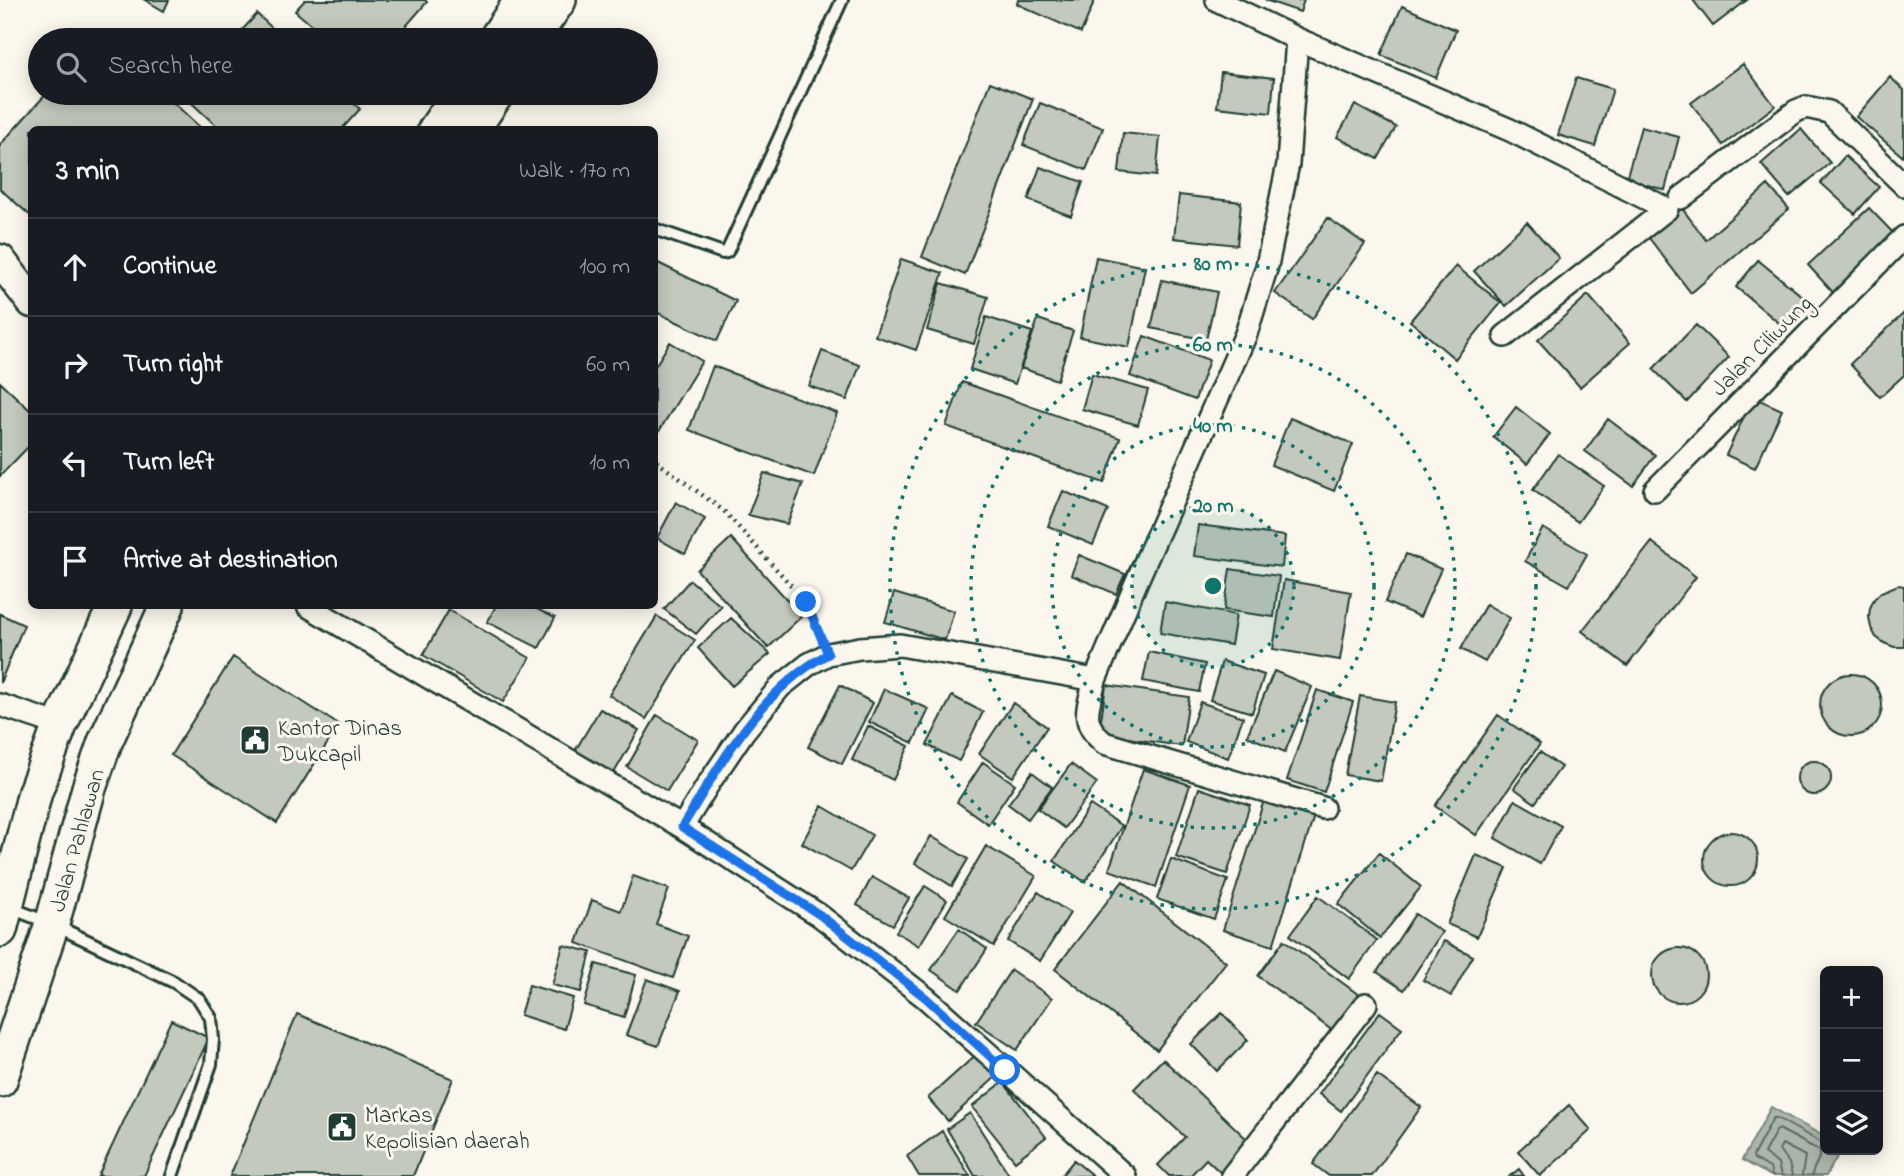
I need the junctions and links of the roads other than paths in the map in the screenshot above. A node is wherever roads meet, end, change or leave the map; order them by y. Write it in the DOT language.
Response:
graph roads {
  1 [pos="522,0"];
  2 [pos="559,0"];
  3 [pos="842,0"];
  4 [pos="1217,0"];
  5 [pos="503,28"];
  6 [pos="539,28"];
  7 [pos="1297,39"];
  8 [pos="452,105"];
  9 [pos="489,105"];
  10 [pos="438,126"];
  11 [pos="475,126"];
  12 [pos="1904,185"];
  13 [pos="1681,198"];
  14 [pos="658,230"];
  15 [pos="1904,237"];
  16 [pos="0,260"];
  17 [pos="28,297"];
  18 [pos="1505,336"];
  19 [pos="1655,489"];
  20 [pos="114,609"];
  21 [pos="166,609"];
  22 [pos="314,609"];
  23 [pos="1095,681"];
  24 [pos="0,705"];
  25 [pos="60,725"];
  26 [pos="1323,808"];
  27 [pos="682,827"];
  28 [pos="3,918"];
  29 [pos="52,924"];
  30 [pos="1366,1004"];
  31 [pos="0,1080"];
  32 [pos="172,1176"];
  33 [pos="1125,1176"];
  34 [pos="1232,1176"];
  1 -- 5 [label="main road"];
  2 -- 6 [label="main road"];
  3 -- 14 [label="lane"];
  4 -- 7 [label="street"];
  7 -- 18 [label="street"];
  7 -- 23 [label="street"];
  8 -- 10 [label="main road"];
  9 -- 11 [label="main road"];
  12 -- 13 [label="street"];
  15 -- 19 [label="street, Jalan Ciliwung"];
  16 -- 17 [label="main road"];
  20 -- 25 [label="main road"];
  21 -- 29 [label="main road, Jalan Pahlawan"];
  22 -- 27 [label="street"];
  23 -- 26 [label="street"];
  23 -- 27 [label="street"];
  24 -- 25 [label="street"];
  25 -- 28 [label="main road"];
  27 -- 33 [label="street"];
  28 -- 29 [label="lane"];
  29 -- 31 [label="main road, Jalan Pahlawan"];
  29 -- 32 [label="lane"];
  30 -- 34 [label="street"];
}
